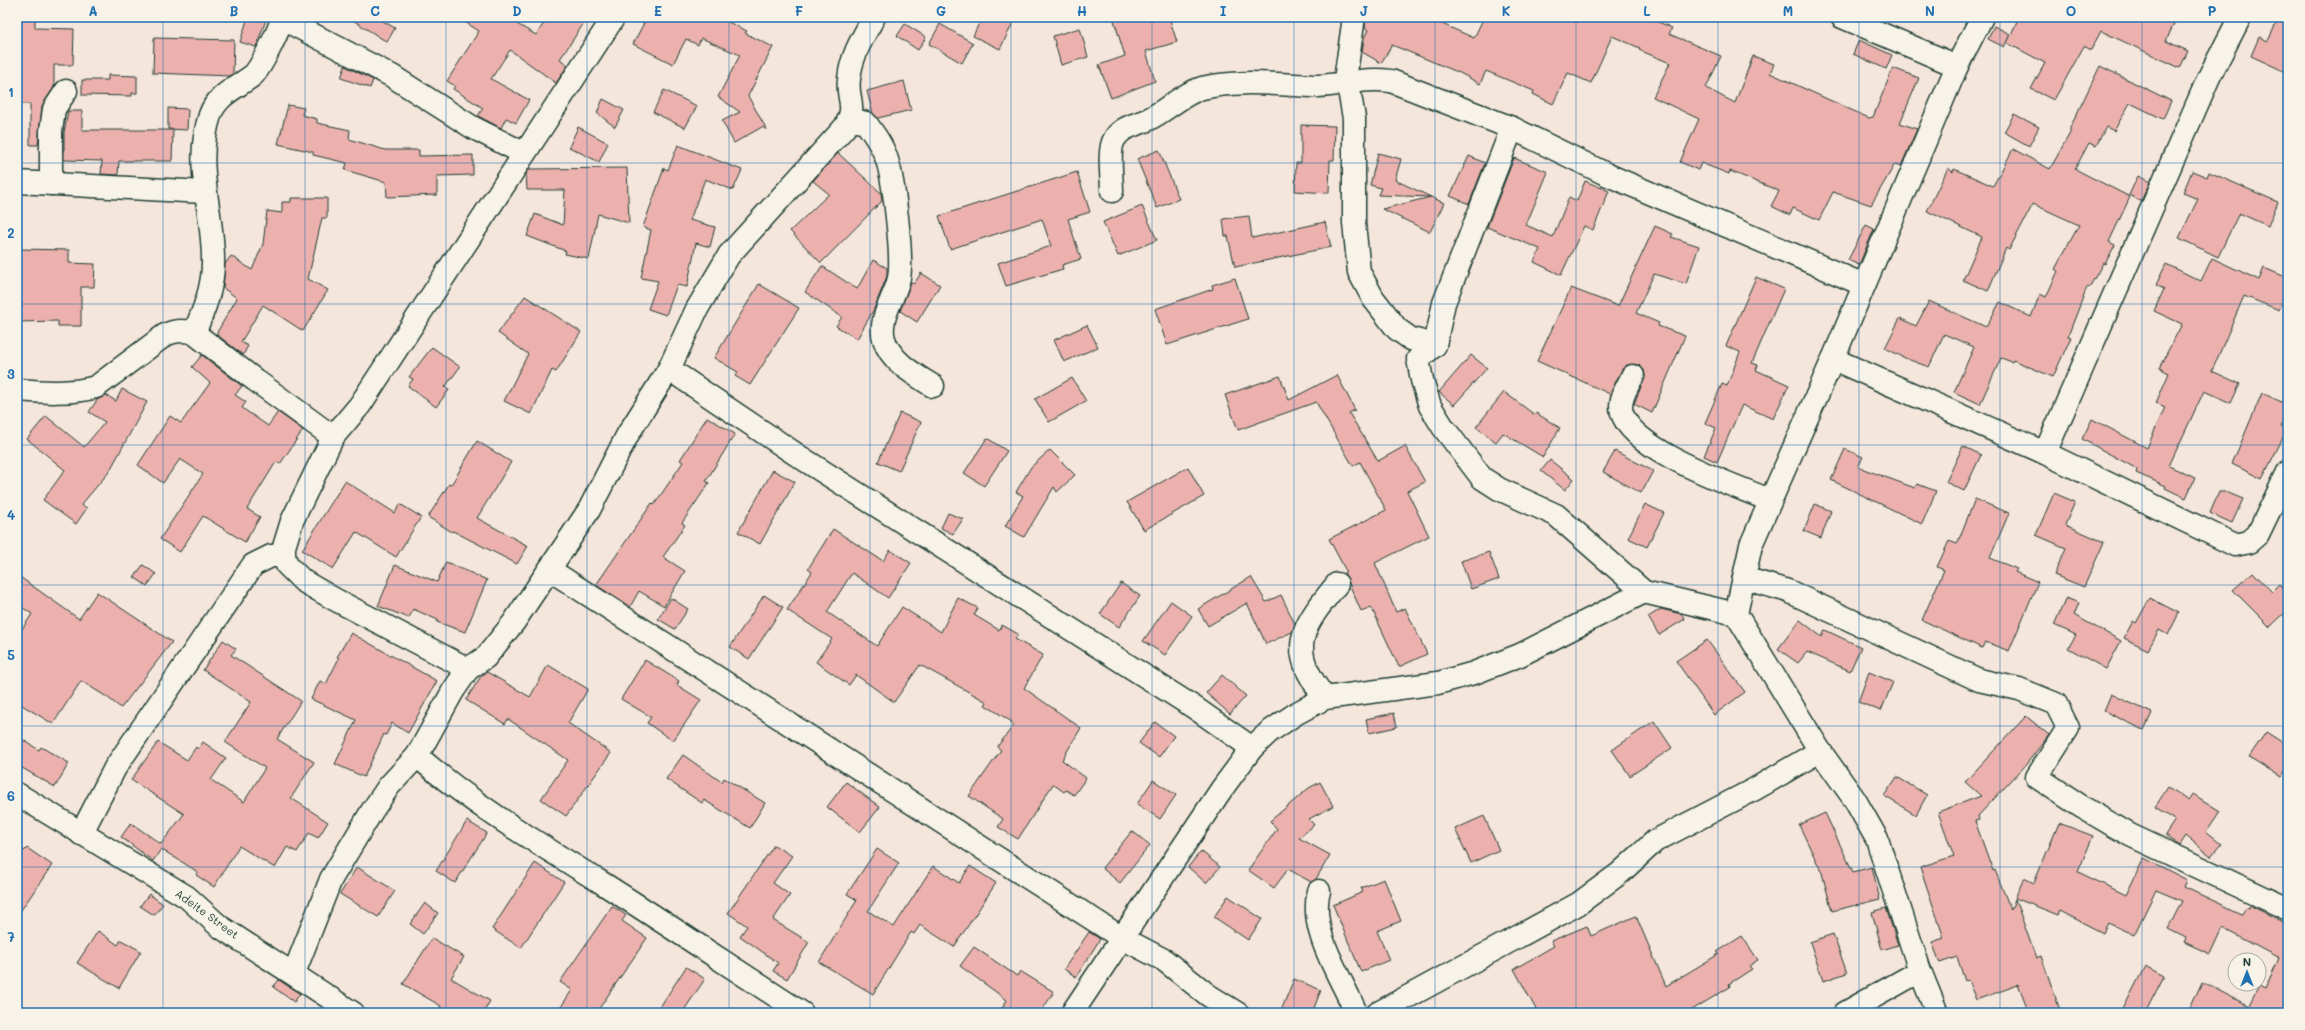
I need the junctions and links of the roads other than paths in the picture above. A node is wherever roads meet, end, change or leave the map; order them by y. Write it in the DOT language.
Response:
graph roads {
  1 [pos="614,17"];
  2 [pos="874,17"];
  3 [pos="1354,17"];
  4 [pos="1842,17"];
  5 [pos="1982,17"];
  6 [pos="2240,17"];
  7 [pos="283,18"];
  8 [pos="1957,66"];
  9 [pos="1348,82"];
  10 [pos="66,91"];
  11 [pos="849,119"];
  12 [pos="1512,128"];
  13 [pos="523,153"];
  14 [pos="17,182"];
  15 [pos="51,184"];
  16 [pos="1112,191"];
  17 [pos="204,192"];
  18 [pos="1864,285"];
  19 [pos="194,333"];
  20 [pos="1435,345"];
  21 [pos="1833,359"];
  22 [pos="669,369"];
  23 [pos="1633,376"];
  24 [pos="934,386"];
  25 [pos="17,390"];
  26 [pos="333,437"];
  27 [pos="2045,453"];
  28 [pos="2288,472"];
  29 [pos="1769,500"];
  30 [pos="284,556"];
  31 [pos="550,570"];
  32 [pos="1744,578"];
  33 [pos="1337,584"];
  34 [pos="1644,592"];
  35 [pos="1736,614"];
  36 [pos="468,669"];
  37 [pos="1325,698"];
  38 [pos="1252,748"];
  39 [pos="1820,751"];
  40 [pos="417,756"];
  41 [pos="17,794"];
  42 [pos="82,834"];
  43 [pos="1319,891"];
  44 [pos="2287,905"];
  45 [pos="1122,938"];
  46 [pos="1920,971"];
  47 [pos="294,973"];
  48 [pos="353,1013"];
  49 [pos="802,1013"];
  50 [pos="1072,1013"];
  51 [pos="1237,1013"];
  52 [pos="1356,1013"];
  53 [pos="1378,1013"];
  54 [pos="1845,1013"];
  55 [pos="1937,1013"];
  1 -- 13 [label="street"];
  2 -- 11 [label="street"];
  3 -- 9 [label="street"];
  4 -- 8 [label="street"];
  5 -- 8 [label="street"];
  6 -- 27 [label="street"];
  7 -- 13 [label="street"];
  7 -- 17 [label="street"];
  8 -- 18 [label="street"];
  9 -- 12 [label="street"];
  9 -- 16 [label="street"];
  9 -- 20 [label="street"];
  10 -- 15 [label="street"];
  11 -- 22 [label="street"];
  11 -- 24 [label="street"];
  12 -- 18 [label="street"];
  12 -- 20 [label="street"];
  13 -- 26 [label="street"];
  14 -- 15 [label="street"];
  15 -- 17 [label="street"];
  17 -- 19 [label="street"];
  18 -- 21 [label="street"];
  19 -- 25 [label="street"];
  19 -- 26 [label="street"];
  20 -- 34 [label="street"];
  21 -- 27 [label="street"];
  21 -- 29 [label="street"];
  22 -- 31 [label="street"];
  22 -- 38 [label="street"];
  23 -- 29 [label="street"];
  26 -- 30 [label="street"];
  27 -- 28 [label="street"];
  29 -- 32 [label="street"];
  30 -- 36 [label="street"];
  30 -- 42 [label="street"];
  31 -- 36 [label="street"];
  31 -- 45 [label="street"];
  32 -- 35 [label="street"];
  32 -- 44 [label="street"];
  33 -- 37 [label="street"];
  34 -- 35 [label="street"];
  34 -- 37 [label="street"];
  35 -- 39 [label="street"];
  36 -- 40 [label="street"];
  37 -- 38 [label="street"];
  38 -- 45 [label="street"];
  39 -- 46 [label="street"];
  39 -- 53 [label="street"];
  40 -- 47 [label="street"];
  40 -- 49 [label="street"];
  41 -- 42 [label="street, Adeite Street"];
  42 -- 47 [label="street, Adeite Street"];
  43 -- 52 [label="street"];
  45 -- 50 [label="street"];
  45 -- 51 [label="street"];
  46 -- 54 [label="street"];
  46 -- 55 [label="street"];
  47 -- 48 [label="street, Adeite Street"];
}
